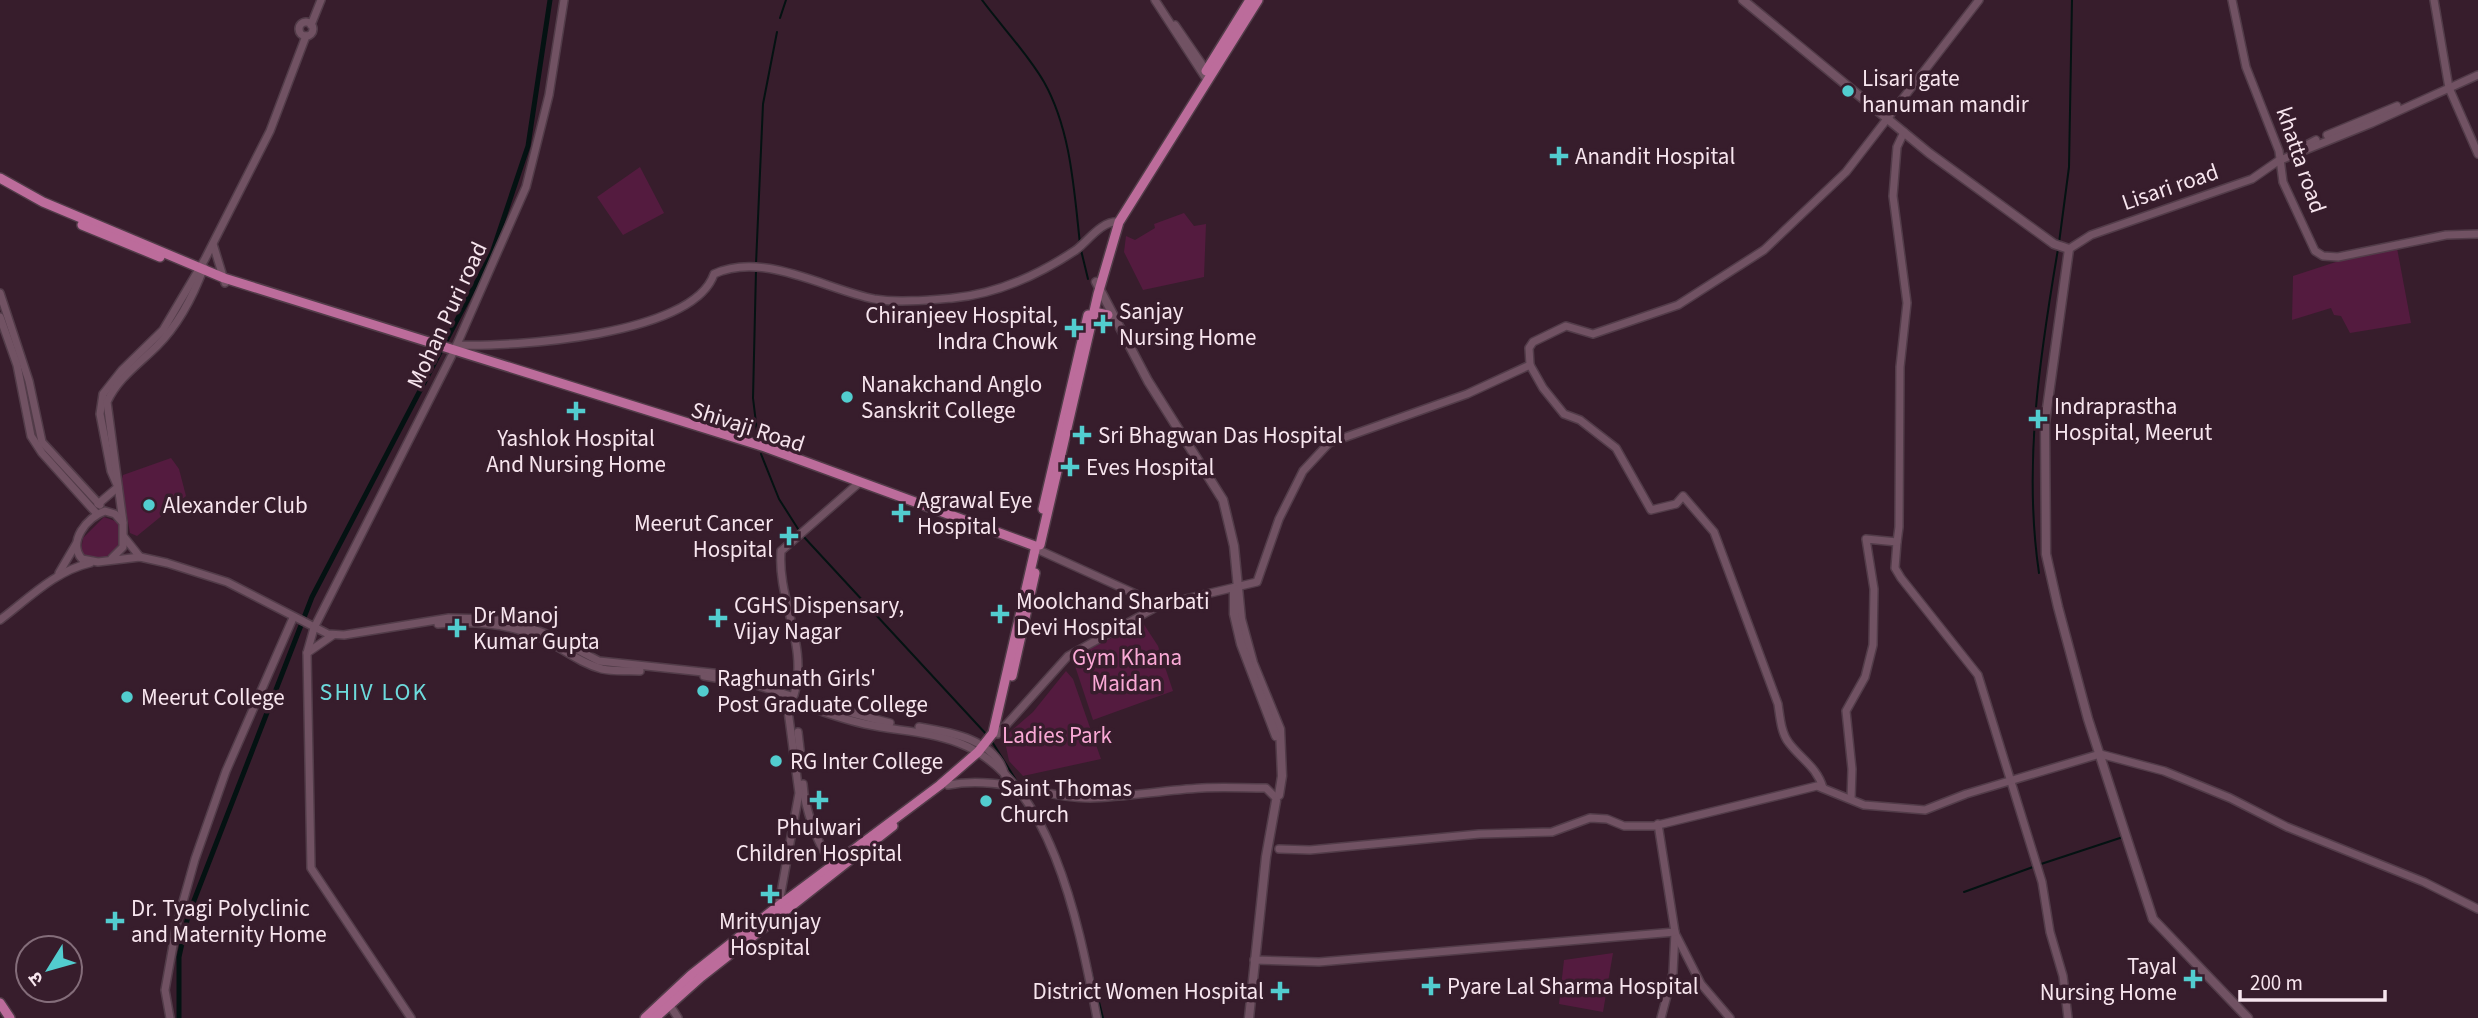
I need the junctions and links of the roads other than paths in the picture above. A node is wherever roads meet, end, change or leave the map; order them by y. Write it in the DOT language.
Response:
graph roads {
  1 [pos="321,0"];
  2 [pos="564,0"];
  3 [pos="1155,0"];
  4 [pos="1161,0"];
  5 [pos="1250,0"];
  6 [pos="1258,0"];
  7 [pos="1743,0"];
  8 [pos="1979,0"];
  9 [pos="2232,0"];
  10 [pos="2434,0"];
  11 [pos="1172,24"];
  12 [pos="2478,69"];
  13 [pos="1206,75"];
  14 [pos="2478,75"];
  15 [pos="2449,86"];
  16 [pos="1890,118"];
  17 [pos="1904,132"];
  18 [pos="2478,154"];
  19 [pos="2281,160"];
  20 [pos="0,178"];
  21 [pos="0,184"];
  22 [pos="1116,222"];
  23 [pos="2478,234"];
  24 [pos="213,243"];
  25 [pos="2062,247"];
  26 [pos="201,268"];
  27 [pos="224,280"];
  28 [pos="1097,288"];
  29 [pos="0,293"];
  30 [pos="1094,312"];
  31 [pos="1108,315"];
  32 [pos="0,317"];
  33 [pos="453,348"];
  34 [pos="1530,365"];
  35 [pos="860,484"];
  36 [pos="118,487"];
  37 [pos="98,504"];
  38 [pos="101,512"];
  39 [pos="123,523"];
  40 [pos="124,537"];
  41 [pos="76,542"];
  42 [pos="1897,542"];
  43 [pos="1037,548"];
  44 [pos="140,557"];
  45 [pos="112,558"];
  46 [pos="95,562"];
  47 [pos="57,576"];
  48 [pos="1236,588"];
  49 [pos="1160,605"];
  50 [pos="0,621"];
  51 [pos="303,623"];
  52 [pos="333,635"];
  53 [pos="307,653"];
  54 [pos="793,700"];
  55 [pos="989,743"];
  56 [pos="2100,754"];
  57 [pos="2012,782"];
  58 [pos="947,785"];
  59 [pos="1013,785"];
  60 [pos="1823,788"];
  61 [pos="1276,797"];
  62 [pos="1851,799"];
  63 [pos="1658,824"];
  64 [pos="1279,849"];
  65 [pos="834,863"];
  66 [pos="2478,909"];
  67 [pos="779,910"];
  68 [pos="1675,932"];
  69 [pos="1254,960"];
  70 [pos="0,1003"];
  71 [pos="669,1004"];
  72 [pos="7,1016"];
  73 [pos="170,1018"];
  74 [pos="411,1018"];
  75 [pos="645,1018"];
  76 [pos="655,1018"];
  77 [pos="678,1018"];
  78 [pos="1097,1018"];
  79 [pos="1250,1018"];
  80 [pos="1661,1018"];
  81 [pos="1730,1018"];
  82 [pos="2068,1018"];
  83 [pos="2248,1018"];
  1 -- 24 [label="street"];
  2 -- 33 [label="street, Mohan Puri road"];
  3 -- 11 [label="street"];
  4 -- 11 [label="street"];
  5 -- 13 [label="main road"];
  6 -- 13 [label="main road"];
  7 -- 16 [label="main road"];
  8 -- 16 [label="street"];
  9 -- 19 [label="street, khatta road"];
  10 -- 15 [label="street"];
  11 -- 13 [label="street"];
  12 -- 15 [label="street, Lisari road"];
  13 -- 22 [label="main road"];
  14 -- 15 [label="street, Lisari road"];
  15 -- 18 [label="street"];
  15 -- 19 [label="street, Lisari road"];
  16 -- 17 [label="main road"];
  16 -- 34 [label="street"];
  17 -- 25 [label="main road"];
  17 -- 42 [label="street"];
  19 -- 23 [label="street, khatta road"];
  19 -- 25 [label="street, Lisari road"];
  20 -- 26 [label="main road"];
  21 -- 26 [label="main road"];
  22 -- 28 [label="main road"];
  22 -- 33 [label="street"];
  24 -- 26 [label="street"];
  24 -- 27 [label="street"];
  25 -- 56 [label="main road"];
  26 -- 27 [label="main road, Shivaji Road"];
  26 -- 36 [label="street"];
  27 -- 33 [label="main road, Shivaji Road"];
  28 -- 30 [label="main road"];
  28 -- 31 [label="main road"];
  28 -- 43 [label="main road"];
  28 -- 48 [label="main road"];
  29 -- 37 [label="street"];
  30 -- 31 [label="main road"];
  30 -- 43 [label="main road"];
  31 -- 48 [label="main road"];
  32 -- 38 [label="street"];
  33 -- 35 [label="main road, Shivaji Road"];
  33 -- 51 [label="street, Mohan Puri road"];
  34 -- 48 [label="street"];
  34 -- 60 [label="street"];
  35 -- 43 [label="main road, Shivaji Road"];
  35 -- 54 [label="street"];
  36 -- 37 [label="street"];
  36 -- 39 [label="street"];
  37 -- 38 [label="street"];
  38 -- 39 [label="street"];
  38 -- 41 [label="street"];
  39 -- 40 [label="street"];
  40 -- 44 [label="street"];
  40 -- 45 [label="street"];
  41 -- 46 [label="street"];
  41 -- 47 [label="street"];
  42 -- 57 [label="street"];
  42 -- 62 [label="street"];
  43 -- 49 [label="street"];
  43 -- 55 [label="main road"];
  44 -- 45 [label="street"];
  44 -- 51 [label="street"];
  45 -- 46 [label="street"];
  46 -- 47 [label="street"];
  47 -- 50 [label="street"];
  48 -- 49 [label="street"];
  48 -- 61 [label="main road"];
  49 -- 55 [label="street"];
  51 -- 52 [label="street"];
  51 -- 53 [label="street"];
  51 -- 73 [label="street"];
  52 -- 53 [label="street"];
  52 -- 54 [label="street"];
  53 -- 74 [label="street"];
  54 -- 55 [label="street"];
  54 -- 65 [label="street"];
  54 -- 67 [label="street"];
  55 -- 58 [label="main road"];
  55 -- 59 [label="street"];
  55 -- 65 [label="main road"];
  56 -- 57 [label="street"];
  56 -- 66 [label="street"];
  56 -- 83 [label="main road"];
  57 -- 62 [label="street"];
  57 -- 82 [label="street"];
  58 -- 59 [label="street"];
  58 -- 67 [label="main road"];
  59 -- 61 [label="street"];
  59 -- 78 [label="street"];
  60 -- 62 [label="street"];
  60 -- 63 [label="street"];
  61 -- 69 [label="main road"];
  63 -- 64 [label="street"];
  63 -- 68 [label="street"];
  65 -- 67 [label="main road"];
  67 -- 71 [label="main road"];
  67 -- 75 [label="main road"];
  68 -- 69 [label="street"];
  68 -- 80 [label="street"];
  68 -- 81 [label="street"];
  69 -- 79 [label="main road"];
  70 -- 72 [label="main road"];
  71 -- 76 [label="main road"];
  71 -- 77 [label="street"];
}
